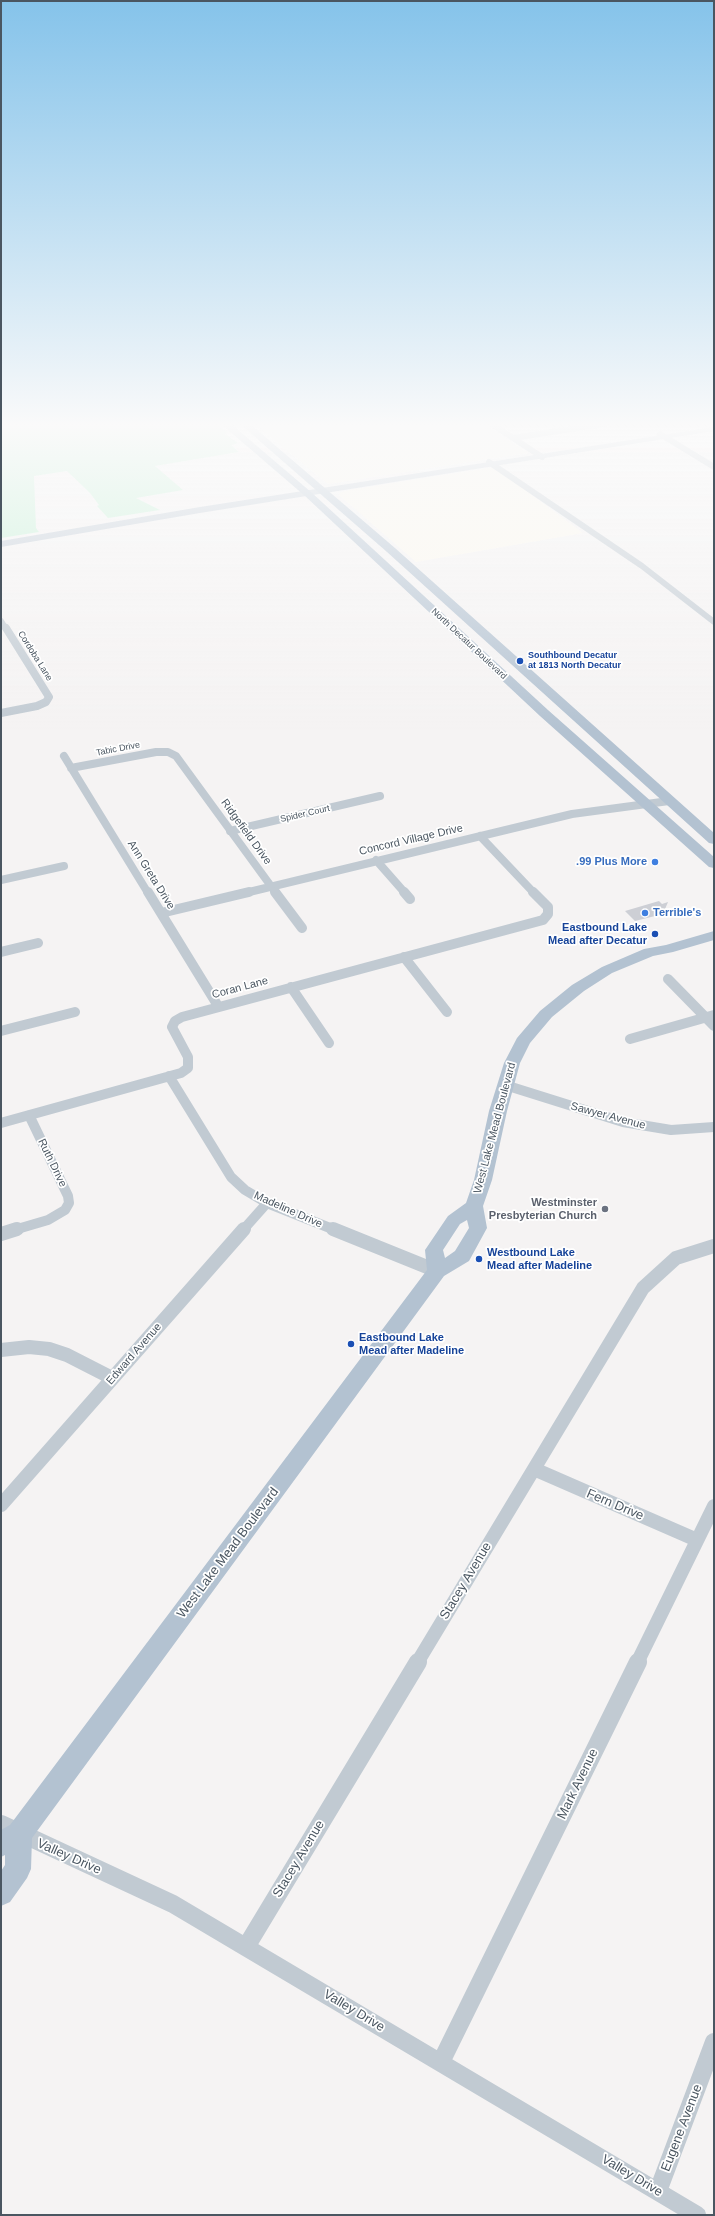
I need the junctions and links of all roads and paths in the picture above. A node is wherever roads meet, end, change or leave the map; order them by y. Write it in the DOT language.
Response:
graph roads {
  1 [pos="104,526"];
  2 [pos="342,526"];
  3 [pos="364,526"];
  4 [pos="584,526"];
  5 [pos="1,544"];
  6 [pos="390,549"];
  7 [pos="369,552"];
  8 [pos="1,621"];
  9 [pos="714,622"];
  10 [pos="477,629"];
  11 [pos="458,633"];
  12 [pos="567,709"];
  13 [pos="1,713"];
  14 [pos="544,713"];
  15 [pos="168,752"];
  16 [pos="64,756"];
  17 [pos="72,768"];
  18 [pos="380,796"];
  19 [pos="669,801"];
  20 [pos="646,804"];
  21 [pos="230,831"];
  22 [pos="480,836"];
  23 [pos="714,840"];
  24 [pos="376,860"];
  25 [pos="714,864"];
  26 [pos="64,866"];
  27 [pos="1,880"];
  28 [pos="270,886"];
  29 [pos="410,899"];
  30 [pos="161,913"];
  31 [pos="714,922"];
  32 [pos="302,928"];
  33 [pos="714,935"];
  34 [pos="38,943"];
  35 [pos="1,952"];
  36 [pos="649,952"];
  37 [pos="404,957"];
  38 [pos="668,978"];
  39 [pos="291,988"];
  40 [pos="218,1006"];
  41 [pos="75,1012"];
  42 [pos="447,1012"];
  43 [pos="710,1016"];
  44 [pos="714,1026"];
  45 [pos="1,1031"];
  46 [pos="630,1039"];
  47 [pos="329,1043"];
  48 [pos="169,1076"];
  49 [pos="506,1086"];
  50 [pos="29,1115"];
  51 [pos="1,1123"];
  52 [pos="714,1127"];
  53 [pos="267,1203"];
  54 [pos="474,1206"];
  55 [pos="1,1234"];
  56 [pos="714,1246"];
  57 [pos="437,1272"];
  58 [pos="1,1350"];
  59 [pos="112,1378"];
  60 [pos="534,1469"];
  61 [pos="1,1505"];
  62 [pos="714,1506"];
  63 [pos="697,1540"];
  64 [pos="7,1834"];
  65 [pos="1,1893"];
  66 [pos="246,1947"];
  67 [pos="714,2042"];
  68 [pos="441,2062"];
  69 [pos="658,2191"];
  70 [pos="698,2215"];
  1 -- 5 [label="main road"];
  2 -- 7 [label="main road, North Decatur Boulevard"];
  3 -- 6 [label="main road, North Decatur Boulevard"];
  4 -- 9 [label="street"];
  6 -- 7 [label="main road"];
  6 -- 10 [label="main road, North Decatur Boulevard"];
  7 -- 11 [label="main road, North Decatur Boulevard"];
  8 -- 13 [label="street, Cordoba Lane"];
  10 -- 11 [label="main road"];
  10 -- 12 [label="main road, North Decatur Boulevard"];
  11 -- 14 [label="main road, North Decatur Boulevard"];
  12 -- 14 [label="main road"];
  12 -- 19 [label="main road, North Decatur Boulevard"];
  14 -- 20 [label="main road, North Decatur Boulevard"];
  15 -- 17 [label="street, Tabic Drive"];
  15 -- 21 [label="street, Ridgefield Drive"];
  16 -- 17 [label="street, Ann Greta Drive"];
  17 -- 30 [label="street, Ann Greta Drive"];
  18 -- 21 [label="street, Spider Court"];
  19 -- 20 [label="street, Concord Village Drive"];
  19 -- 23 [label="main road, North Decatur Boulevard"];
  20 -- 22 [label="street, Concord Village Drive"];
  20 -- 25 [label="main road, North Decatur Boulevard"];
  21 -- 28 [label="street, Ridgefield Drive"];
  22 -- 24 [label="street, Concord Village Drive"];
  22 -- 37 [label="street, Coran Lane"];
  24 -- 28 [label="street, Concord Village Drive"];
  24 -- 29 [label="street"];
  26 -- 27 [label="street"];
  28 -- 30 [label="street, Concord Village Drive"];
  28 -- 32 [label="street, Ridgefield Drive"];
  30 -- 40 [label="street, Ann Greta Drive"];
  31 -- 36 [label="main road, West Lake Mead Boulevard"];
  33 -- 36 [label="main road, West Lake Mead Boulevard"];
  34 -- 35 [label="street"];
  36 -- 49 [label="main road, West Lake Mead Boulevard"];
  37 -- 39 [label="street, Coran Lane"];
  37 -- 42 [label="street"];
  38 -- 43 [label="street"];
  39 -- 40 [label="street, Coran Lane"];
  39 -- 47 [label="street"];
  40 -- 48 [label="street, Coran Lane"];
  41 -- 45 [label="street"];
  43 -- 44 [label="street"];
  43 -- 46 [label="street"];
  48 -- 50 [label="street, Coran Lane"];
  48 -- 53 [label="street, Madeline Drive"];
  49 -- 52 [label="street, Sawyer Avenue"];
  49 -- 54 [label="main road, West Lake Mead Boulevard"];
  50 -- 51 [label="street, Coran Lane"];
  50 -- 55 [label="street, Ruth Drive"];
  53 -- 57 [label="street, Madeline Drive"];
  53 -- 59 [label="street, Edward Avenue"];
  54 -- 57 [label="main road, West Lake Mead Boulevard"];
  54 -- 57 [label="main road, West Lake Mead Boulevard"];
  56 -- 60 [label="street, Stacey Avenue"];
  57 -- 64 [label="main road, West Lake Mead Boulevard"];
  58 -- 59 [label="street"];
  59 -- 61 [label="street, Edward Avenue"];
  60 -- 63 [label="street, Fern Drive"];
  60 -- 66 [label="street, Stacey Avenue"];
  62 -- 63 [label="street, Mark Avenue"];
  63 -- 68 [label="street, Mark Avenue"];
  64 -- 65 [label="main road"];
  64 -- 66 [label="street, Valley Drive"];
  66 -- 68 [label="street, Valley Drive"];
  67 -- 69 [label="street, Eugene Avenue"];
  68 -- 69 [label="street, Valley Drive"];
  69 -- 70 [label="street, Valley Drive"];
}
